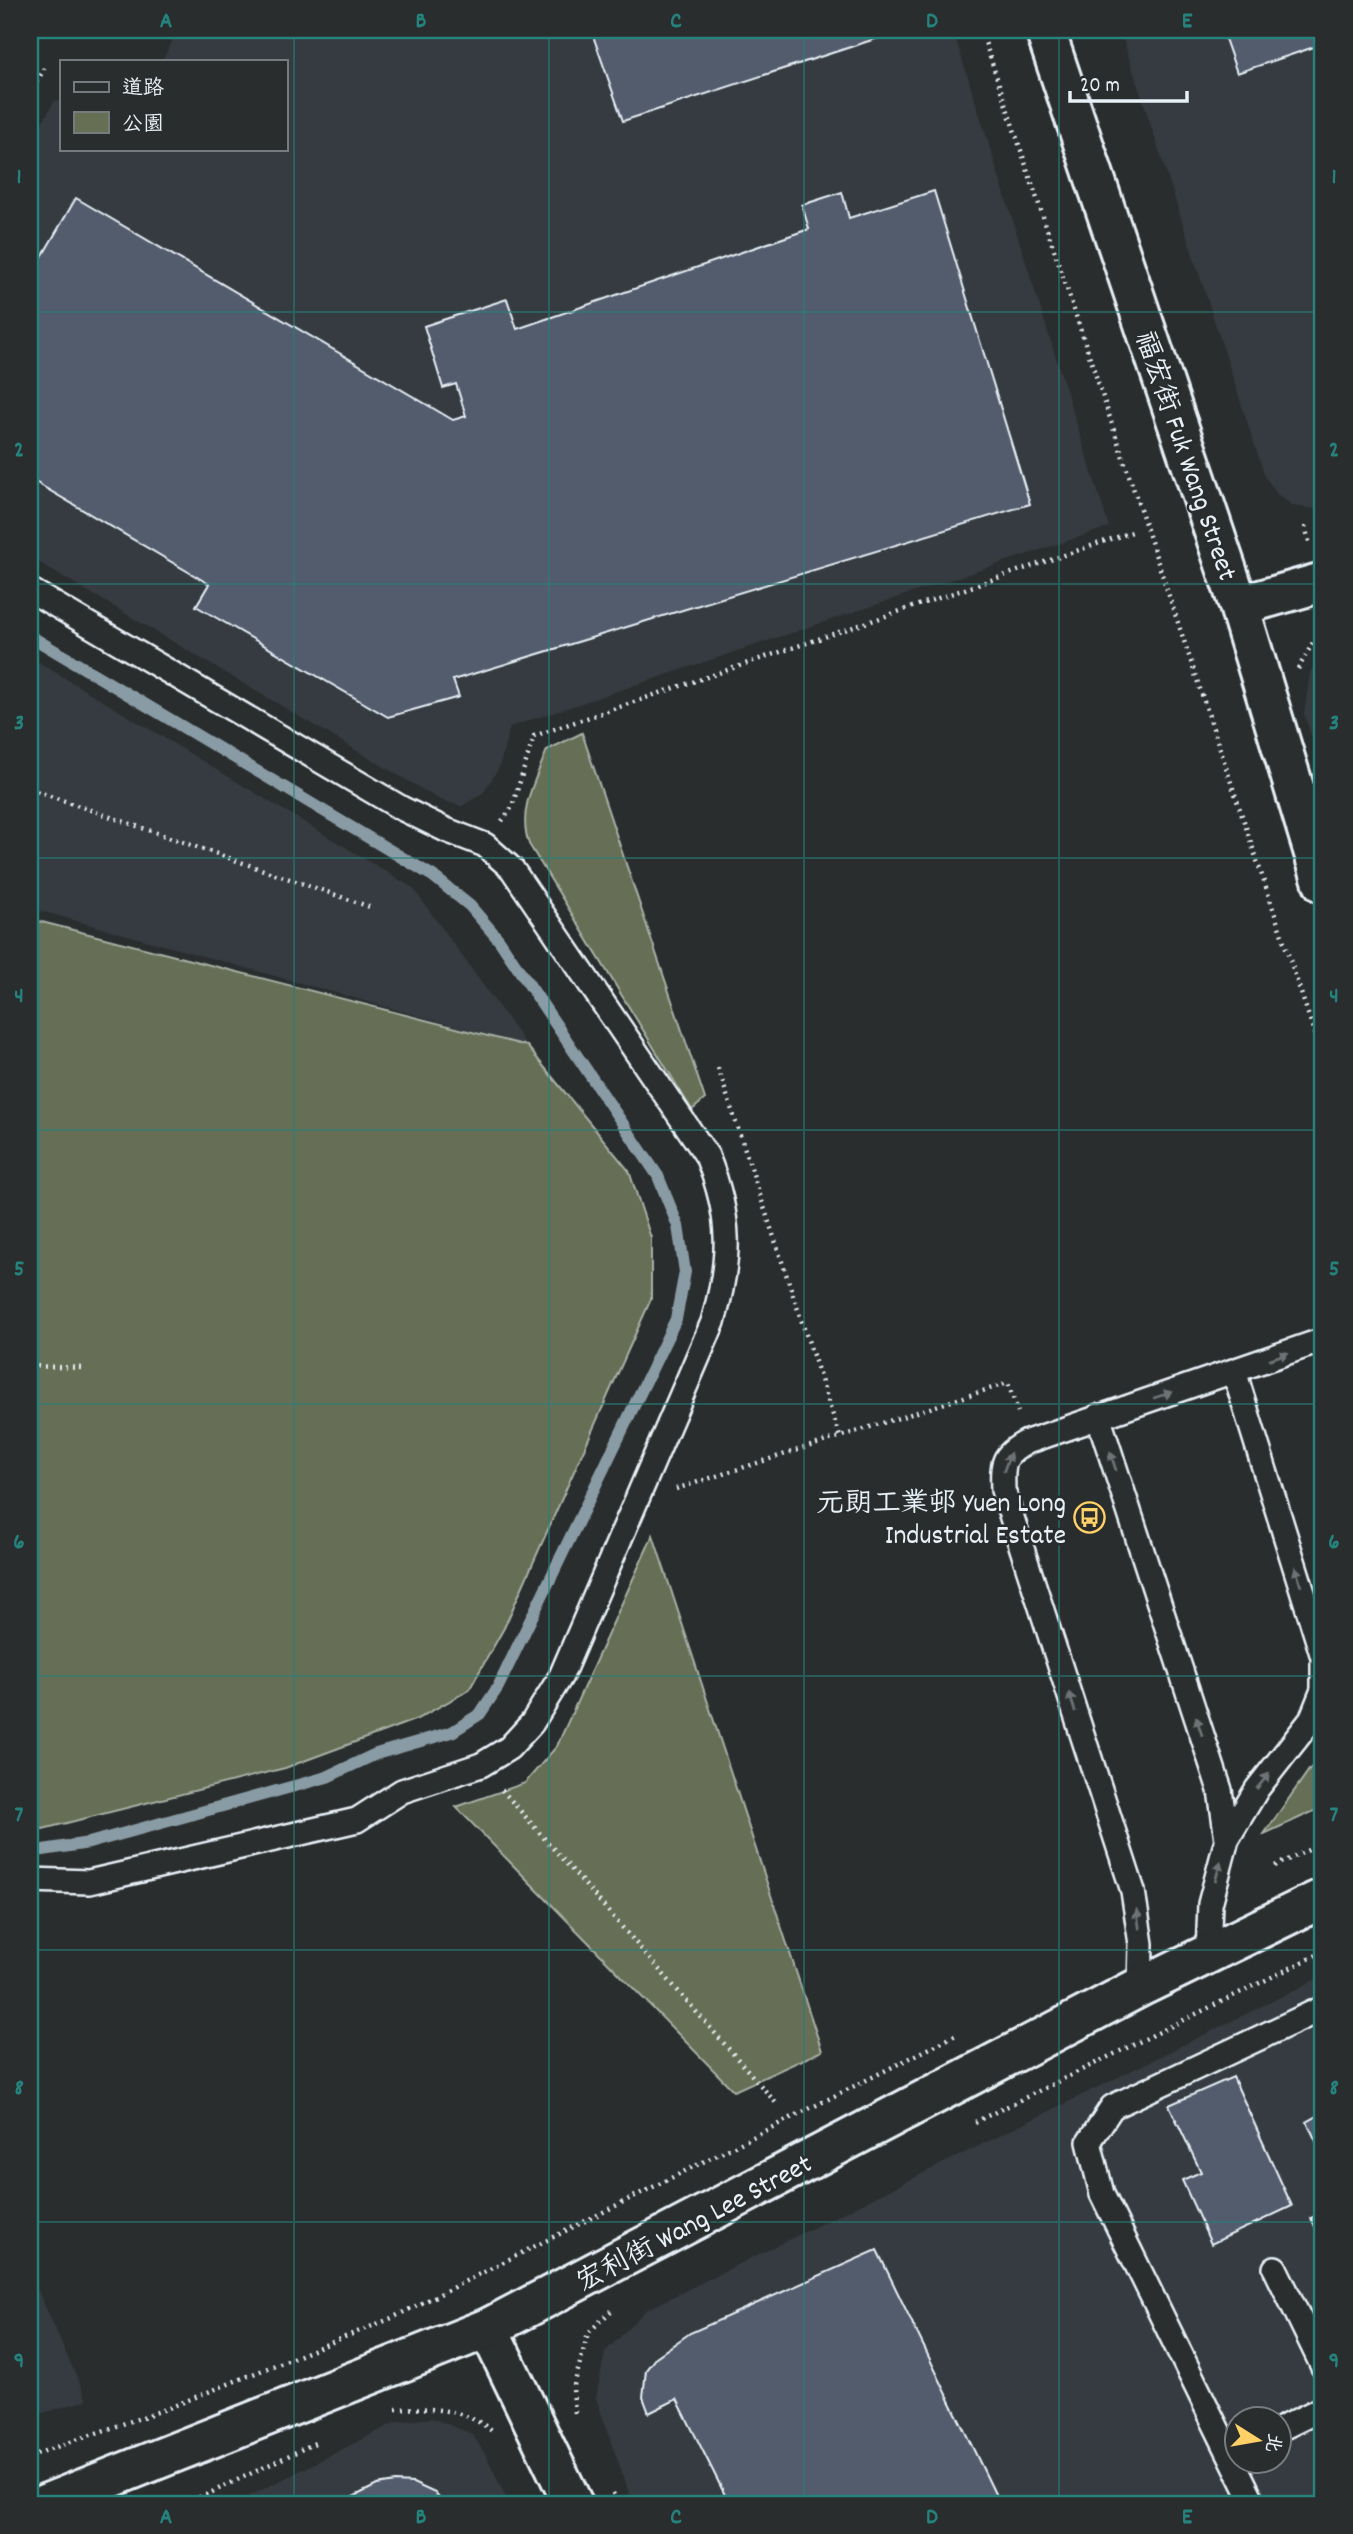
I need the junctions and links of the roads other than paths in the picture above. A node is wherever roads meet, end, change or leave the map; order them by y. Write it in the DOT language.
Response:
graph roads {
  1 [pos="1045,30"];
  2 [pos="1323,582"];
  3 [pos="30,590"];
  4 [pos="1239,606"];
  5 [pos="1323,883"];
  6 [pos="1323,1340"];
  7 [pos="1234,1371"];
  8 [pos="1098,1416"];
  9 [pos="1227,1839"];
  10 [pos="30,1880"];
  11 [pos="1323,1898"];
  12 [pos="1208,1953"];
  13 [pos="1140,1987"];
  14 [pos="1323,2007"];
  15 [pos="1275,2268"];
  16 [pos="488,2328"];
  17 [pos="1323,2367"];
  18 [pos="1323,2407"];
  19 [pos="1294,2422"];
  20 [pos="1224,2434"];
  21 [pos="1242,2474"];
  22 [pos="45,2504"];
  23 [pos="573,2504"];
  24 [pos="1254,2504"];
  1 -- 4 [label="street, 福宏街 Fuk Wang Street"];
  2 -- 4 [label="street"];
  3 -- 10 [label="lane"];
  4 -- 5 [label="street, 福宏街 Fuk Wang Street"];
  7 -- 6 [label="lane, one-way"];
  8 -- 7 [label="lane, one-way"];
  9 -- 7 [label="lane, one-way"];
  9 -- 8 [label="lane, one-way"];
  13 -- 8 [label="lane, one-way"];
  12 -- 9 [label="lane, one-way"];
  11 -- 12 [label="street, 宏利街 Wang Lee Street"];
  12 -- 13 [label="street, 宏利街 Wang Lee Street"];
  13 -- 16 [label="street, 宏利街 Wang Lee Street"];
  14 -- 20 [label="lane"];
  15 -- 17 [label="lane"];
  16 -- 22 [label="street, 宏利街 Wang Lee Street"];
  16 -- 23 [label="street"];
  18 -- 19 [label="lane"];
  21 -- 24 [label="lane"];
}
